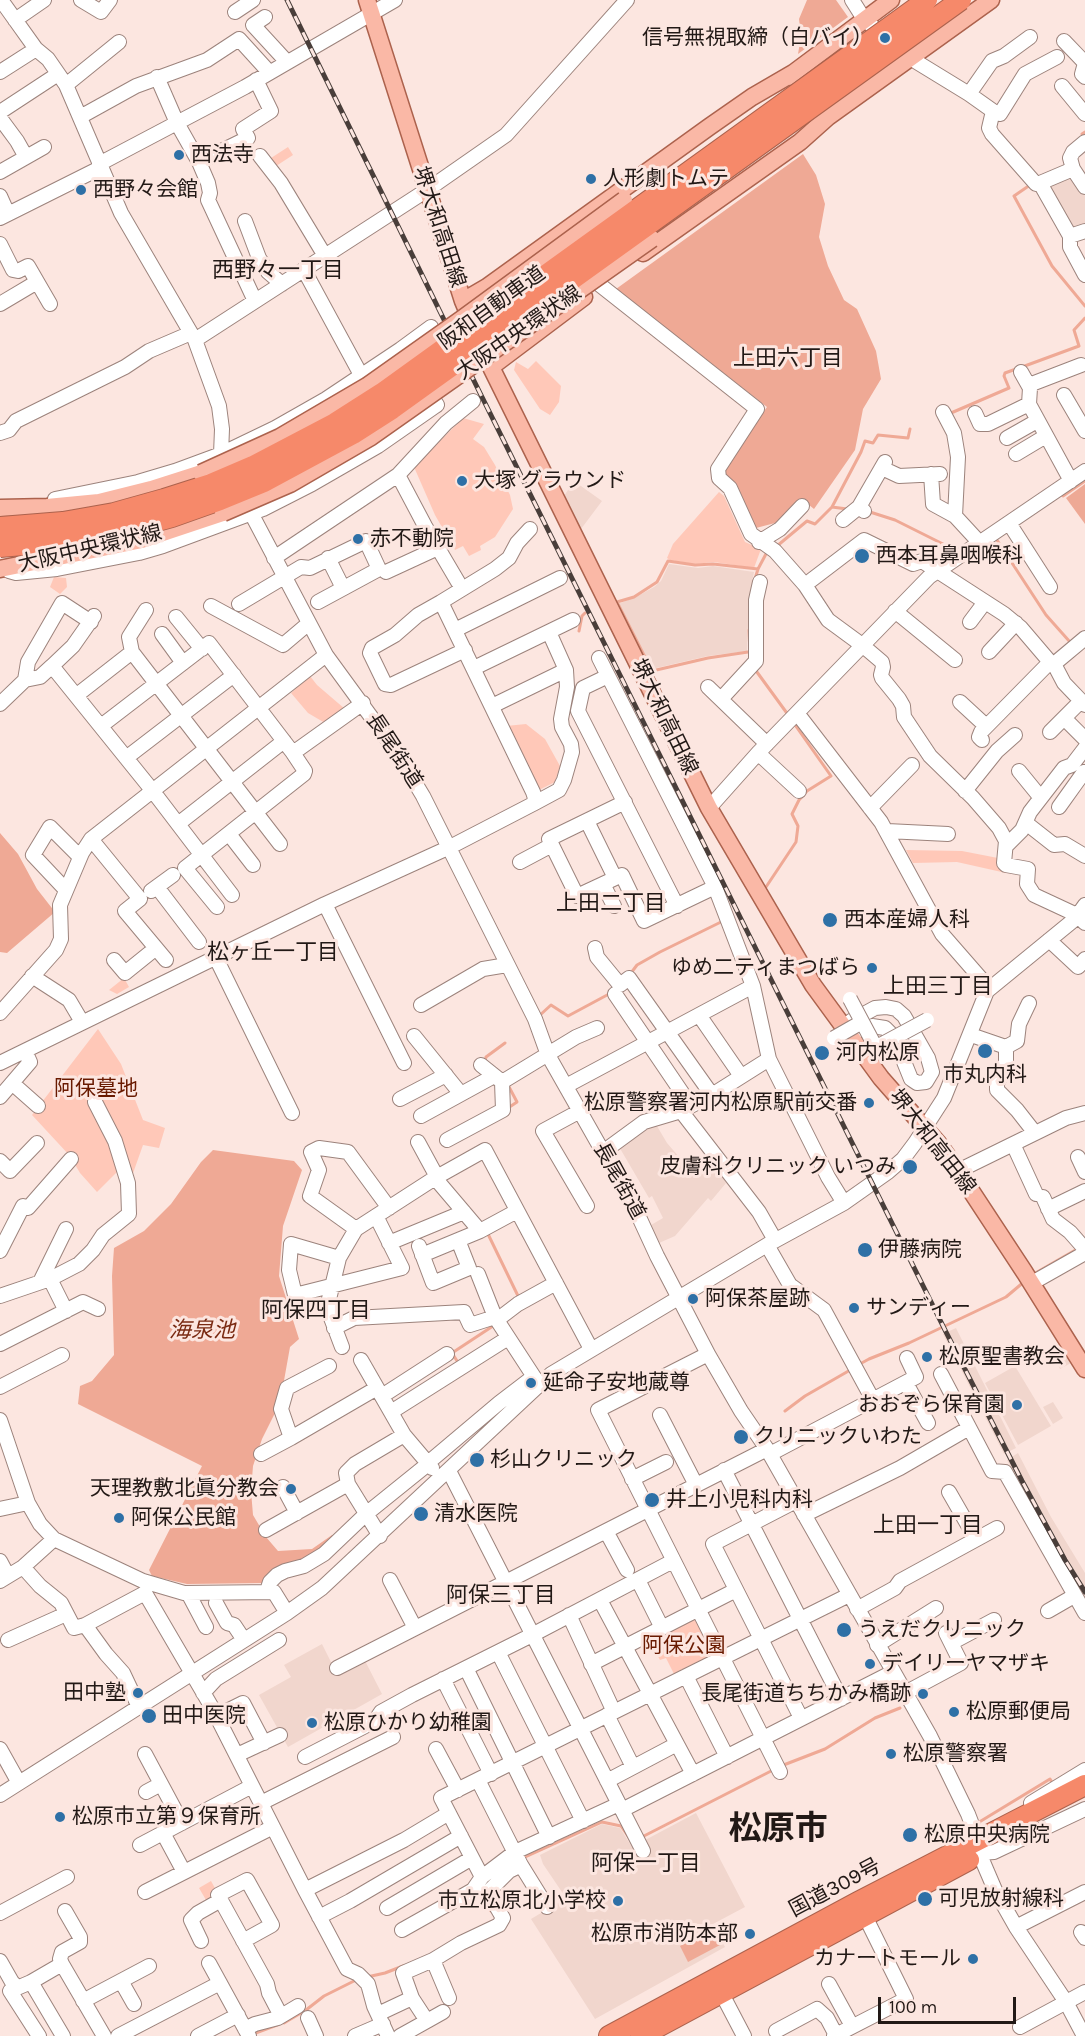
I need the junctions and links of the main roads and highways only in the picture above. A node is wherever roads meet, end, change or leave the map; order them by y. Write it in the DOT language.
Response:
graph roads {
  1 [pos="891,0"];
  2 [pos="927,0"];
  3 [pos="961,0"];
  4 [pos="991,0"];
  5 [pos="369,8"];
  6 [pos="795,72"];
  7 [pos="828,117"];
  8 [pos="463,301"];
  9 [pos="491,367"];
  10 [pos="0,508"];
  11 [pos="0,527"];
  12 [pos="0,547"];
  13 [pos="0,569"];
  14 [pos="1085,1369"];
  15 [pos="1085,1785"];
  16 [pos="1085,1794"];
  17 [pos="979,1847"];
  18 [pos="862,1910"];
  19 [pos="609,2036"];
  20 [pos="641,2036"];
  1 -- 6 [label="main road, 大阪中央環状線"];
  2 -- 11 [label="highway, 阪和自動車道, bridge"];
  3 -- 12 [label="highway, 阪和自動車道, bridge"];
  4 -- 7 [label="main road, 大阪中央環状線"];
  5 -- 8 [label="main road, 堺大和高田線"];
  6 -- 8 [label="main road"];
  6 -- 10 [label="main road, 大阪中央環状線, bridge"];
  7 -- 9 [label="main road"];
  7 -- 13 [label="main road, 大阪中央環状線, bridge"];
  8 -- 9 [label="main road, 堺大和高田線"];
  9 -- 14 [label="main road, 堺大和高田線"];
  15 -- 17 [label="highway, 国道309号"];
  16 -- 17 [label="highway, 国道309号"];
  17 -- 18 [label="highway, 国道309号"];
  18 -- 19 [label="highway, 国道309号"];
  18 -- 20 [label="highway, 国道309号"];
}
